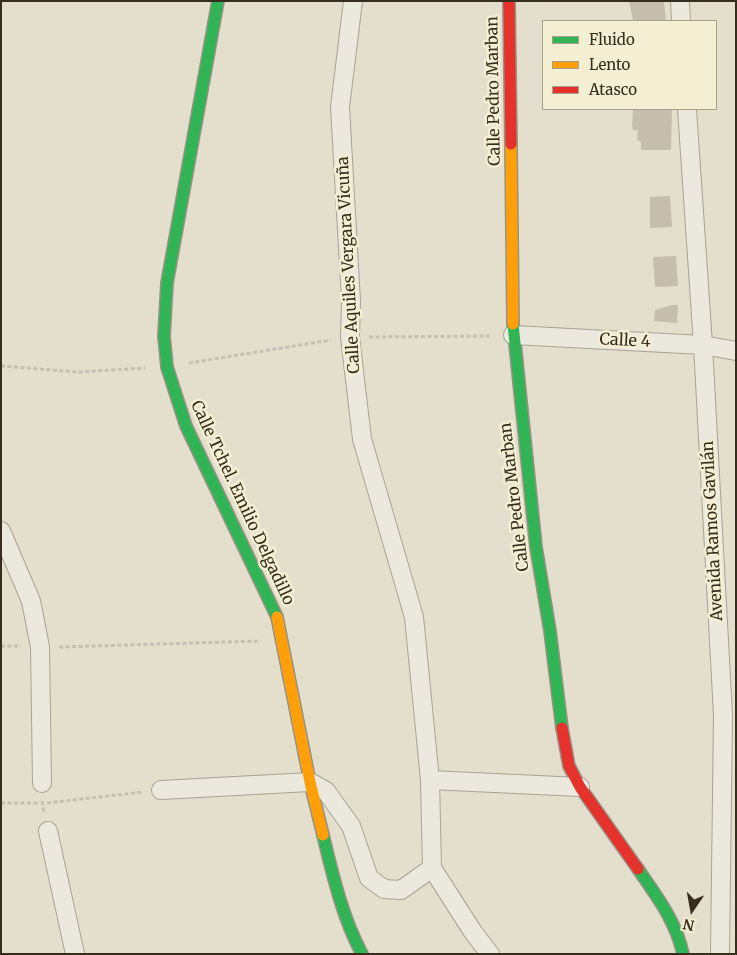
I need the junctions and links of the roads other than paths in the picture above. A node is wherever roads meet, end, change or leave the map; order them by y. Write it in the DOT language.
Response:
graph roads {
  1 [pos="218,1"];
  2 [pos="353,1"];
  3 [pos="509,1"];
  4 [pos="680,1"];
  5 [pos="681,20"];
  6 [pos="687,110"];
  7 [pos="513,335"];
  8 [pos="702,345"];
  9 [pos="736,351"];
  10 [pos="1,531"];
  11 [pos="430,780"];
  12 [pos="310,782"];
  13 [pos="42,783"];
  14 [pos="580,787"];
  15 [pos="161,790"];
  16 [pos="48,830"];
  17 [pos="432,868"];
  18 [pos="75,954"];
  19 [pos="362,954"];
  20 [pos="490,954"];
  21 [pos="683,954"];
  22 [pos="720,954"];
  1 -- 12 [label="street, Calle Tchel. Emilio Delgadillo"];
  2 -- 11 [label="street, Calle Aquiles Vergara Vicuña"];
  3 -- 7 [label="street, Calle Pedro Marban"];
  4 -- 5 [label="street"];
  6 -- 8 [label="street, Avenida Ramos Gavilán"];
  7 -- 8 [label="street, Calle 4"];
  7 -- 14 [label="street, Calle Pedro Marban"];
  8 -- 9 [label="street, Calle 4"];
  8 -- 22 [label="street, Avenida Ramos Gavilán"];
  10 -- 13 [label="street"];
  11 -- 14 [label="street"];
  11 -- 17 [label="street, Calle Aquiles Vergara Vicuña"];
  12 -- 15 [label="street"];
  12 -- 17 [label="street"];
  12 -- 19 [label="street, Calle Tchel. Emilio Delgadillo"];
  14 -- 21 [label="street, Calle Pedro Marban"];
  16 -- 18 [label="street"];
  17 -- 20 [label="street"];
}
